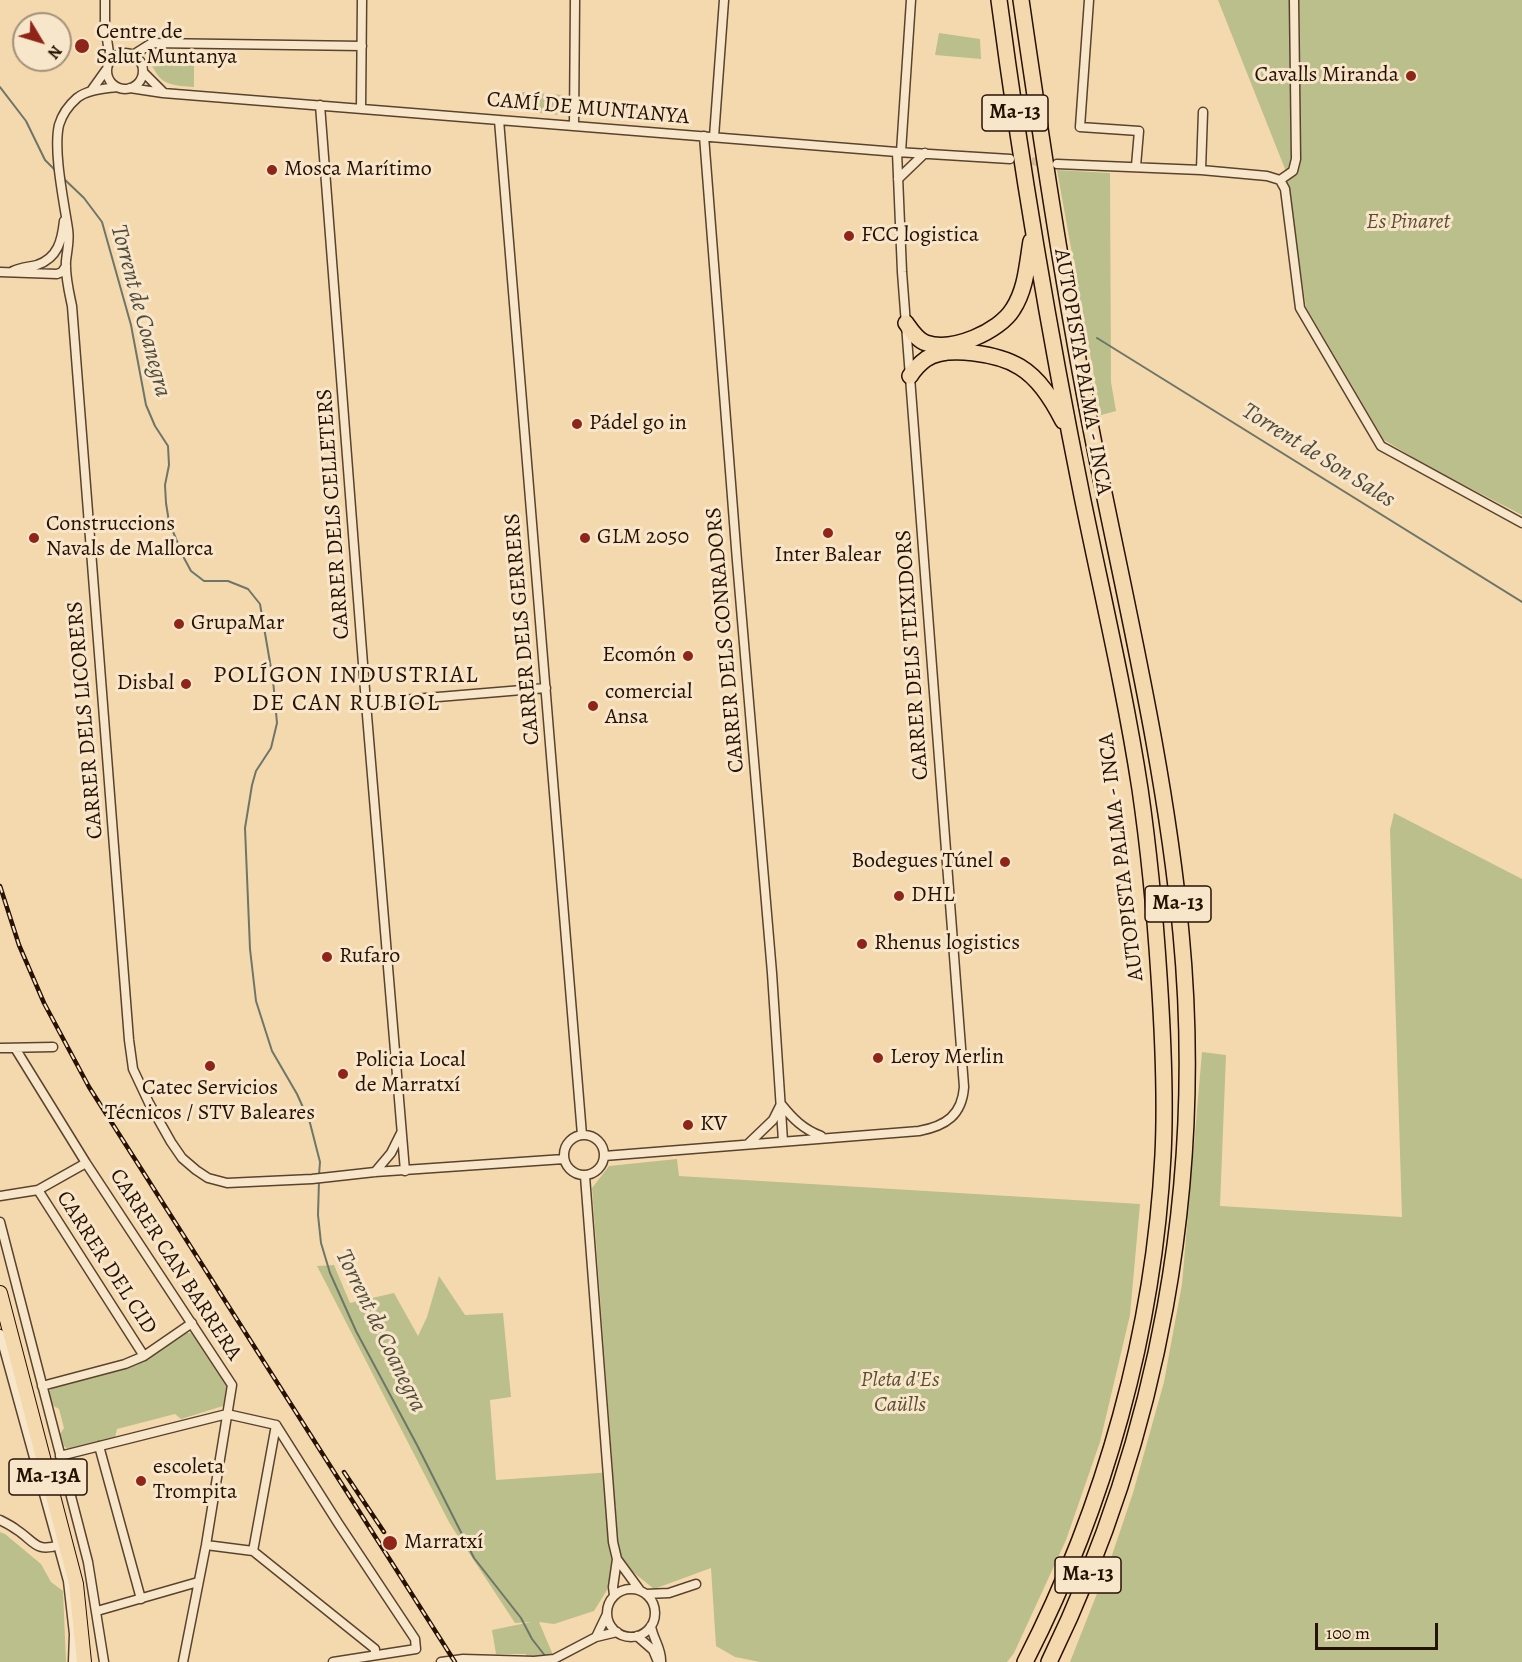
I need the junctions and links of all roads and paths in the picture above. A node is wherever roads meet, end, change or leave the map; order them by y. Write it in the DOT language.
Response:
graph roads {
  1 [pos="105,0"];
  2 [pos="362,0"];
  3 [pos="575,0"];
  4 [pos="723,0"];
  5 [pos="911,0"];
  6 [pos="999,0"];
  7 [pos="1021,0"];
  8 [pos="1089,0"];
  9 [pos="1294,0"];
  10 [pos="362,46"];
  11 [pos="133,55"];
  12 [pos="110,60"];
  13 [pos="106,70"];
  14 [pos="143,72"];
  15 [pos="116,87"];
  16 [pos="130,88"];
  17 [pos="91,91"];
  18 [pos="163,93"];
  19 [pos="320,105"];
  20 [pos="361,109"];
  21 [pos="1203,112"];
  22 [pos="499,120"];
  23 [pos="574,126"];
  24 [pos="704,136"];
  25 [pos="714,137"];
  26 [pos="899,152"];
  27 [pos="925,153"];
  28 [pos="1010,159"];
  29 [pos="1057,164"];
  30 [pos="1136,166"];
  31 [pos="1201,170"];
  32 [pos="898,179"];
  33 [pos="1280,180"];
  34 [pos="65,215"];
  35 [pos="1033,226"];
  36 [pos="35,265"];
  37 [pos="66,266"];
  38 [pos="13,271"];
  39 [pos="0,272"];
  40 [pos="906,323"];
  41 [pos="909,376"];
  42 [pos="1070,435"];
  43 [pos="1522,523"];
  44 [pos="546,688"];
  45 [pos="366,703"];
  46 [pos="53,1047"];
  47 [pos="0,1048"];
  48 [pos="15,1048"];
  49 [pos="781,1104"];
  50 [pos="402,1130"];
  51 [pos="582,1135"];
  52 [pos="824,1138"];
  53 [pos="783,1141"];
  54 [pos="748,1144"];
  55 [pos="604,1156"];
  56 [pos="564,1159"];
  57 [pos="86,1162"];
  58 [pos="405,1171"];
  59 [pos="375,1172"];
  60 [pos="585,1176"];
  61 [pos="38,1190"];
  62 [pos="0,1196"];
  63 [pos="0,1222"];
  64 [pos="0,1293"];
  65 [pos="192,1323"];
  66 [pos="0,1334"];
  67 [pos="144,1356"];
  68 [pos="42,1386"];
  69 [pos="227,1414"];
  70 [pos="276,1425"];
  71 [pos="99,1446"];
  72 [pos="60,1455"];
  73 [pos="0,1520"];
  74 [pos="59,1545"];
  75 [pos="206,1545"];
  76 [pos="253,1551"];
  77 [pos="616,1559"];
  78 [pos="198,1582"];
  79 [pos="696,1584"];
  80 [pos="643,1592"];
  81 [pos="669,1593"];
  82 [pos="614,1595"];
  83 [pos="141,1599"];
  84 [pos="97,1611"];
  85 [pos="655,1612"];
  86 [pos="607,1614"];
  87 [pos="1068,1623"];
  88 [pos="651,1626"];
  89 [pos="1041,1630"];
  90 [pos="616,1632"];
  91 [pos="637,1636"];
  92 [pos="596,1637"];
  93 [pos="375,1655"];
  94 [pos="534,1661"];
  95 [pos="73,1662"];
  96 [pos="84,1662"];
  97 [pos="104,1662"];
  98 [pos="183,1662"];
  99 [pos="333,1662"];
  100 [pos="441,1662"];
  101 [pos="659,1662"];
  102 [pos="1014,1662"];
  103 [pos="1025,1662"];
  104 [pos="1049,1662"];
  105 [pos="1059,1662"];
  1 -- 12 [label="street"];
  2 -- 10 [label="street"];
  3 -- 23 [label="street"];
  4 -- 25 [label="street"];
  5 -- 26 [label="street, CARRER DELS TEIXIDORS"];
  6 -- 35 [label="highway, AUTOPISTA PALMA - INCA / Ma-13"];
  7 -- 87 [label="highway, AUTOPISTA PALMA - INCA / Ma-13"];
  8 -- 30 [label="street"];
  9 -- 33 [label="street"];
  10 -- 11 [label="street"];
  10 -- 20 [label="street"];
  11 -- 12 [label="street"];
  11 -- 14 [label="street"];
  12 -- 13 [label="street"];
  13 -- 15 [label="street"];
  13 -- 17 [label="street"];
  14 -- 16 [label="street"];
  14 -- 18 [label="street"];
  15 -- 16 [label="street"];
  15 -- 17 [label="street"];
  16 -- 18 [label="street, CAMÍ DE MUNTANYA"];
  17 -- 34 [label="street"];
  18 -- 19 [label="street, CAMÍ DE MUNTANYA"];
  19 -- 20 [label="street, CAMÍ DE MUNTANYA"];
  19 -- 45 [label="street, CARRER DELS CELLETERS"];
  20 -- 22 [label="street, CAMÍ DE MUNTANYA"];
  21 -- 31 [label="street"];
  22 -- 23 [label="street, CAMÍ DE MUNTANYA"];
  22 -- 44 [label="street, CARRER DELS GERRERS"];
  23 -- 24 [label="street, CAMÍ DE MUNTANYA"];
  24 -- 25 [label="street, CAMÍ DE MUNTANYA"];
  24 -- 49 [label="street, CARRER DELS CONRADORS"];
  25 -- 26 [label="street, CAMÍ DE MUNTANYA"];
  26 -- 27 [label="street, CAMÍ DE MUNTANYA"];
  26 -- 32 [label="street, CARRER DELS TEIXIDORS"];
  27 -- 28 [label="street, CAMÍ DE MUNTANYA"];
  27 -- 32 [label="street"];
  29 -- 30 [label="street"];
  30 -- 31 [label="street"];
  31 -- 33 [label="street"];
  32 -- 40 [label="street, CARRER DELS TEIXIDORS"];
  33 -- 43 [label="street"];
  34 -- 36 [label="street"];
  34 -- 37 [label="street"];
  35 -- 40 [label="highway"];
  35 -- 42 [label="highway, AUTOPISTA PALMA - INCA / Ma-13"];
  36 -- 37 [label="street"];
  36 -- 38 [label="street"];
  37 -- 38 [label="street"];
  37 -- 59 [label="street, CARRER DELS LICORERS"];
  38 -- 39 [label="street"];
  40 -- 41 [label="street, CARRER DELS TEIXIDORS"];
  41 -- 42 [label="highway"];
  41 -- 52 [label="street, CARRER DELS TEIXIDORS"];
  42 -- 89 [label="highway, AUTOPISTA PALMA - INCA / Ma-13"];
  44 -- 45 [label="street"];
  44 -- 51 [label="street, CARRER DELS GERRERS"];
  45 -- 50 [label="street, CARRER DELS CELLETERS"];
  46 -- 48 [label="street"];
  47 -- 48 [label="street"];
  48 -- 57 [label="street, CARRER CAN BARRERA"];
  49 -- 52 [label="street"];
  49 -- 53 [label="street, CARRER DELS CONRADORS"];
  49 -- 54 [label="street"];
  50 -- 58 [label="street, CARRER DELS CELLETERS"];
  50 -- 59 [label="street"];
  51 -- 55 [label="street"];
  51 -- 56 [label="street"];
  52 -- 53 [label="street, CARRER DELS TEIXIDORS"];
  53 -- 54 [label="street, CARRER DELS TEIXIDORS"];
  54 -- 55 [label="street, CARRER DELS TEIXIDORS"];
  55 -- 60 [label="street"];
  56 -- 58 [label="street"];
  56 -- 60 [label="street"];
  57 -- 61 [label="street"];
  57 -- 65 [label="street, CARRER CAN BARRERA"];
  58 -- 59 [label="street"];
  60 -- 77 [label="street"];
  61 -- 62 [label="street"];
  61 -- 67 [label="street, CARRER DEL CID"];
  63 -- 68 [label="street"];
  64 -- 96 [label="main road, Ma-13A"];
  65 -- 67 [label="street"];
  65 -- 69 [label="street, CARRER CAN BARRERA"];
  66 -- 74 [label="street"];
  67 -- 68 [label="street"];
  68 -- 72 [label="street"];
  69 -- 70 [label="street"];
  69 -- 71 [label="street"];
  69 -- 75 [label="street, CARRER CAN BARRERA"];
  70 -- 76 [label="street"];
  70 -- 93 [label="street"];
  71 -- 72 [label="street"];
  71 -- 83 [label="street"];
  72 -- 84 [label="street"];
  73 -- 74 [label="street"];
  74 -- 95 [label="street"];
  75 -- 76 [label="street"];
  75 -- 78 [label="street, CARRER CAN BARRERA"];
  76 -- 93 [label="street"];
  77 -- 80 [label="street"];
  77 -- 82 [label="street"];
  78 -- 83 [label="street"];
  78 -- 98 [label="street, CARRER CAN BARRERA"];
  79 -- 81 [label="street"];
  80 -- 81 [label="street"];
  80 -- 82 [label="street"];
  80 -- 85 [label="street"];
  81 -- 85 [label="street"];
  82 -- 86 [label="street"];
  83 -- 84 [label="street"];
  84 -- 97 [label="street"];
  85 -- 88 [label="street"];
  86 -- 90 [label="street"];
  86 -- 92 [label="street"];
  87 -- 104 [label="highway, AUTOPISTA PALMA - INCA / Ma-13"];
  87 -- 105 [label="highway"];
  88 -- 91 [label="street"];
  88 -- 101 [label="street"];
  89 -- 102 [label="highway"];
  89 -- 103 [label="highway, AUTOPISTA PALMA - INCA / Ma-13"];
  90 -- 91 [label="street"];
  90 -- 92 [label="street"];
  91 -- 101 [label="street"];
  92 -- 94 [label="street"];
  93 -- 99 [label="street"];
  94 -- 100 [label="street"];
}
